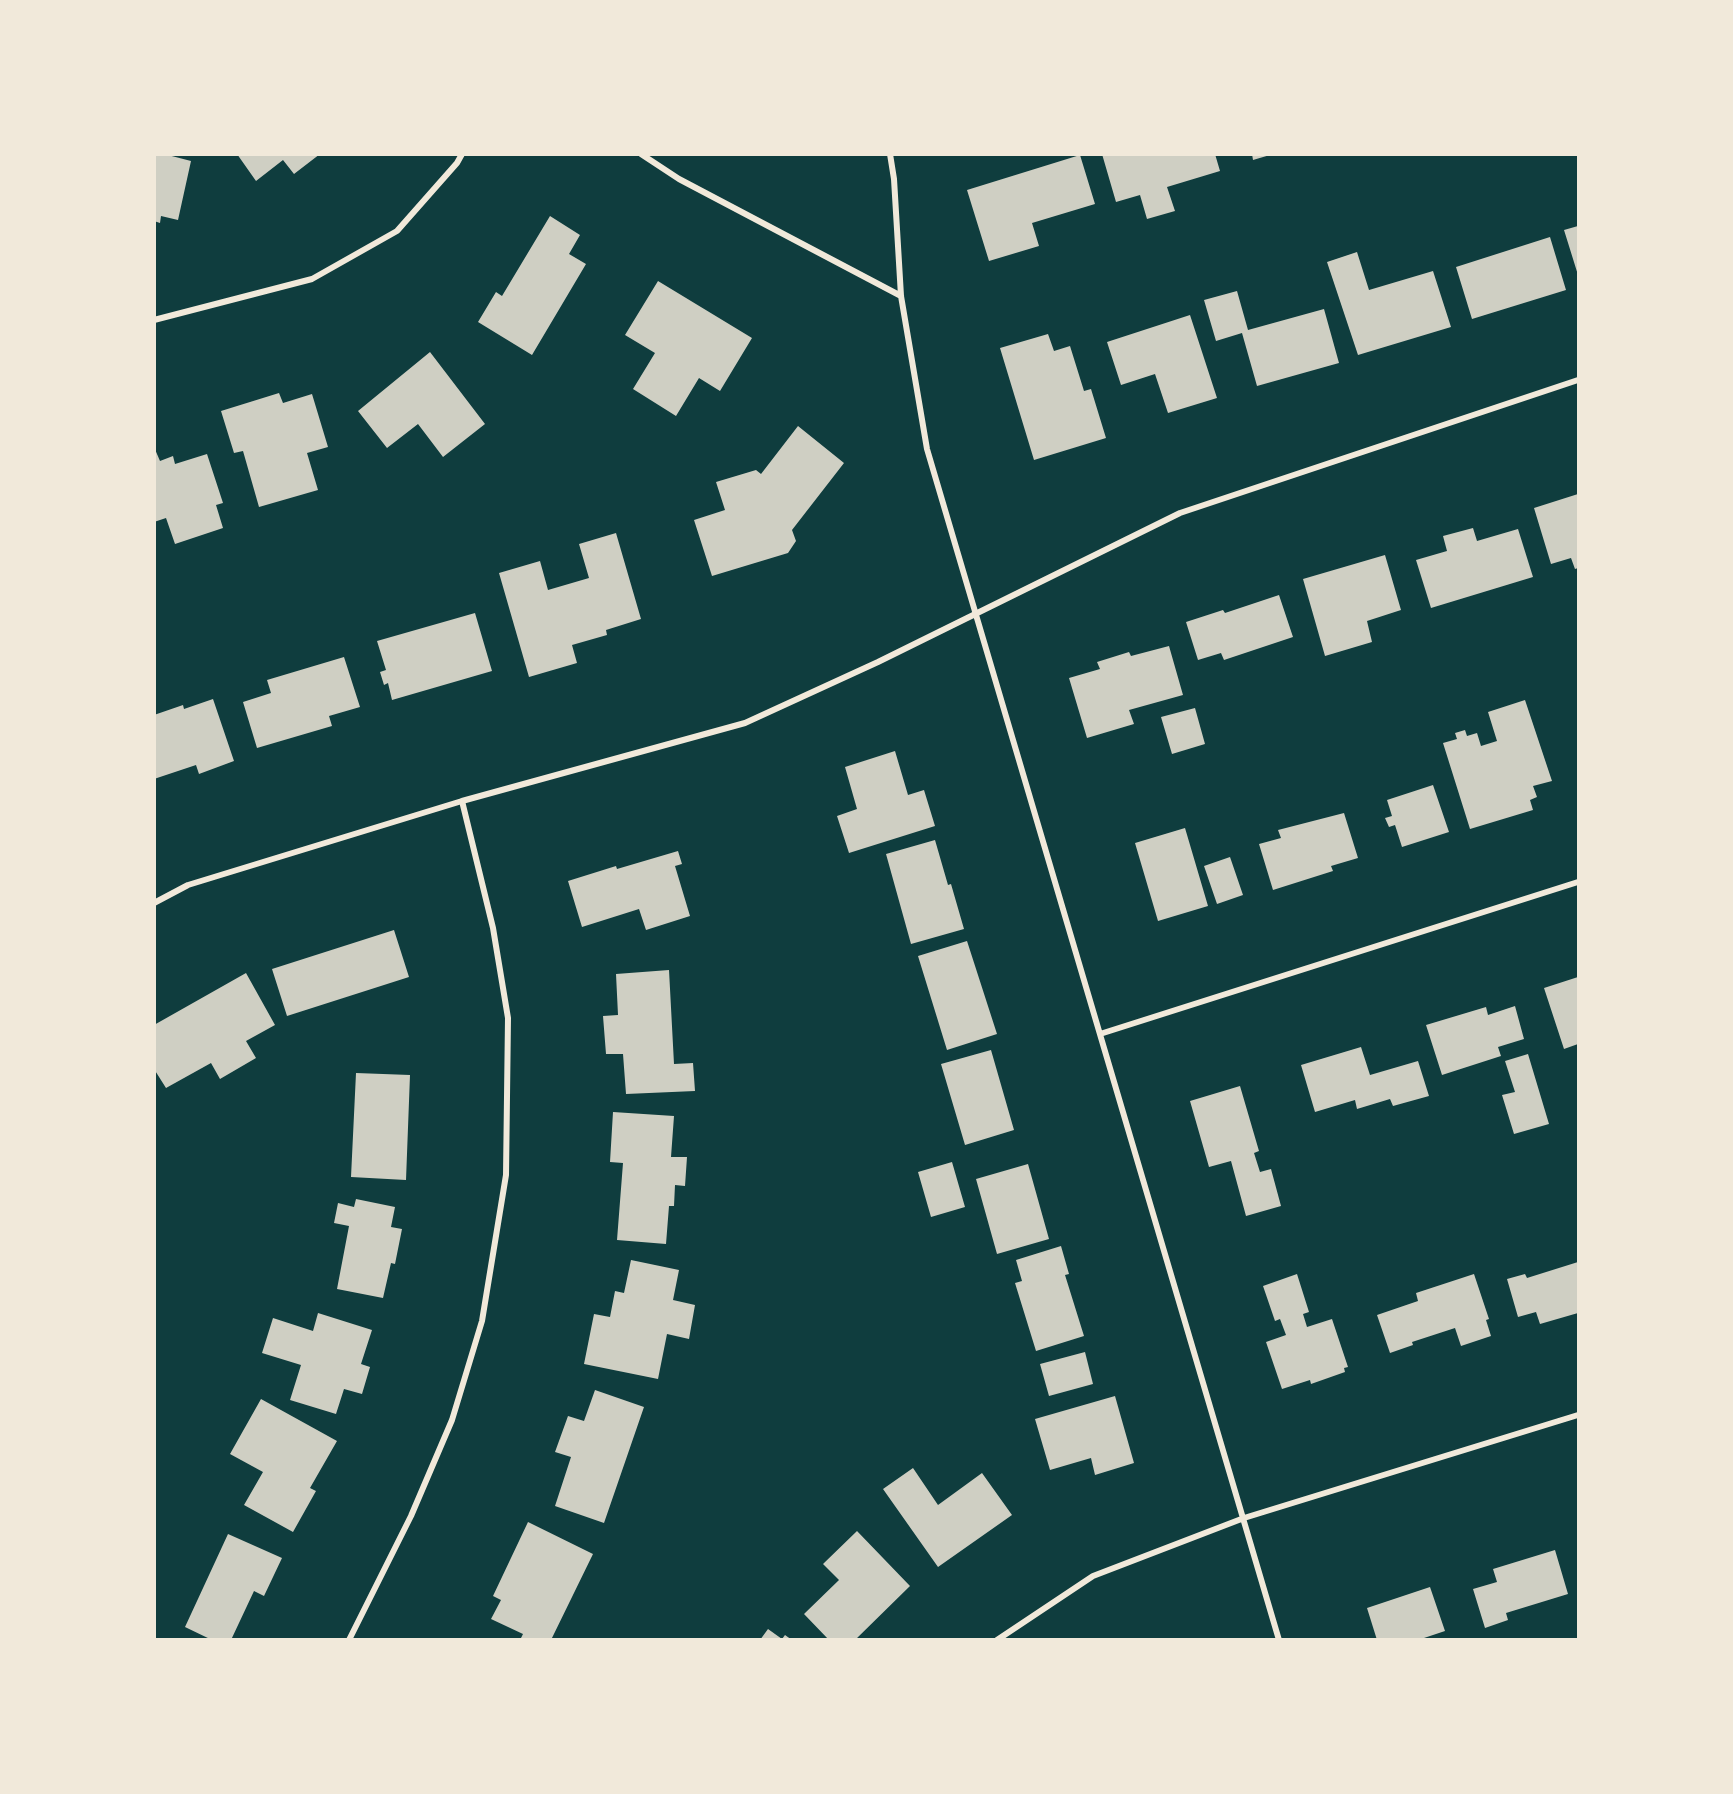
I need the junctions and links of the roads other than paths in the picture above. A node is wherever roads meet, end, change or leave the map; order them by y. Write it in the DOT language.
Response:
graph roads {
  1 [pos="462,154"];
  2 [pos="641,154"];
  3 [pos="890,154"];
  4 [pos="901,296"];
  5 [pos="154,320"];
  6 [pos="1578,380"];
  7 [pos="976,613"];
  8 [pos="462,801"];
  9 [pos="1578,882"];
  10 [pos="154,903"];
  11 [pos="1100,1034"];
  12 [pos="1578,1415"];
  13 [pos="1244,1518"];
  14 [pos="350,1640"];
  15 [pos="997,1640"];
  16 [pos="1279,1640"];
  1 -- 5 [label="street"];
  2 -- 4 [label="street"];
  3 -- 4 [label="street"];
  4 -- 7 [label="street"];
  6 -- 7 [label="street"];
  7 -- 8 [label="street"];
  7 -- 11 [label="street"];
  8 -- 10 [label="street"];
  8 -- 14 [label="street"];
  9 -- 11 [label="street"];
  11 -- 13 [label="street"];
  12 -- 13 [label="street"];
  13 -- 15 [label="street"];
  13 -- 16 [label="street"];
}
